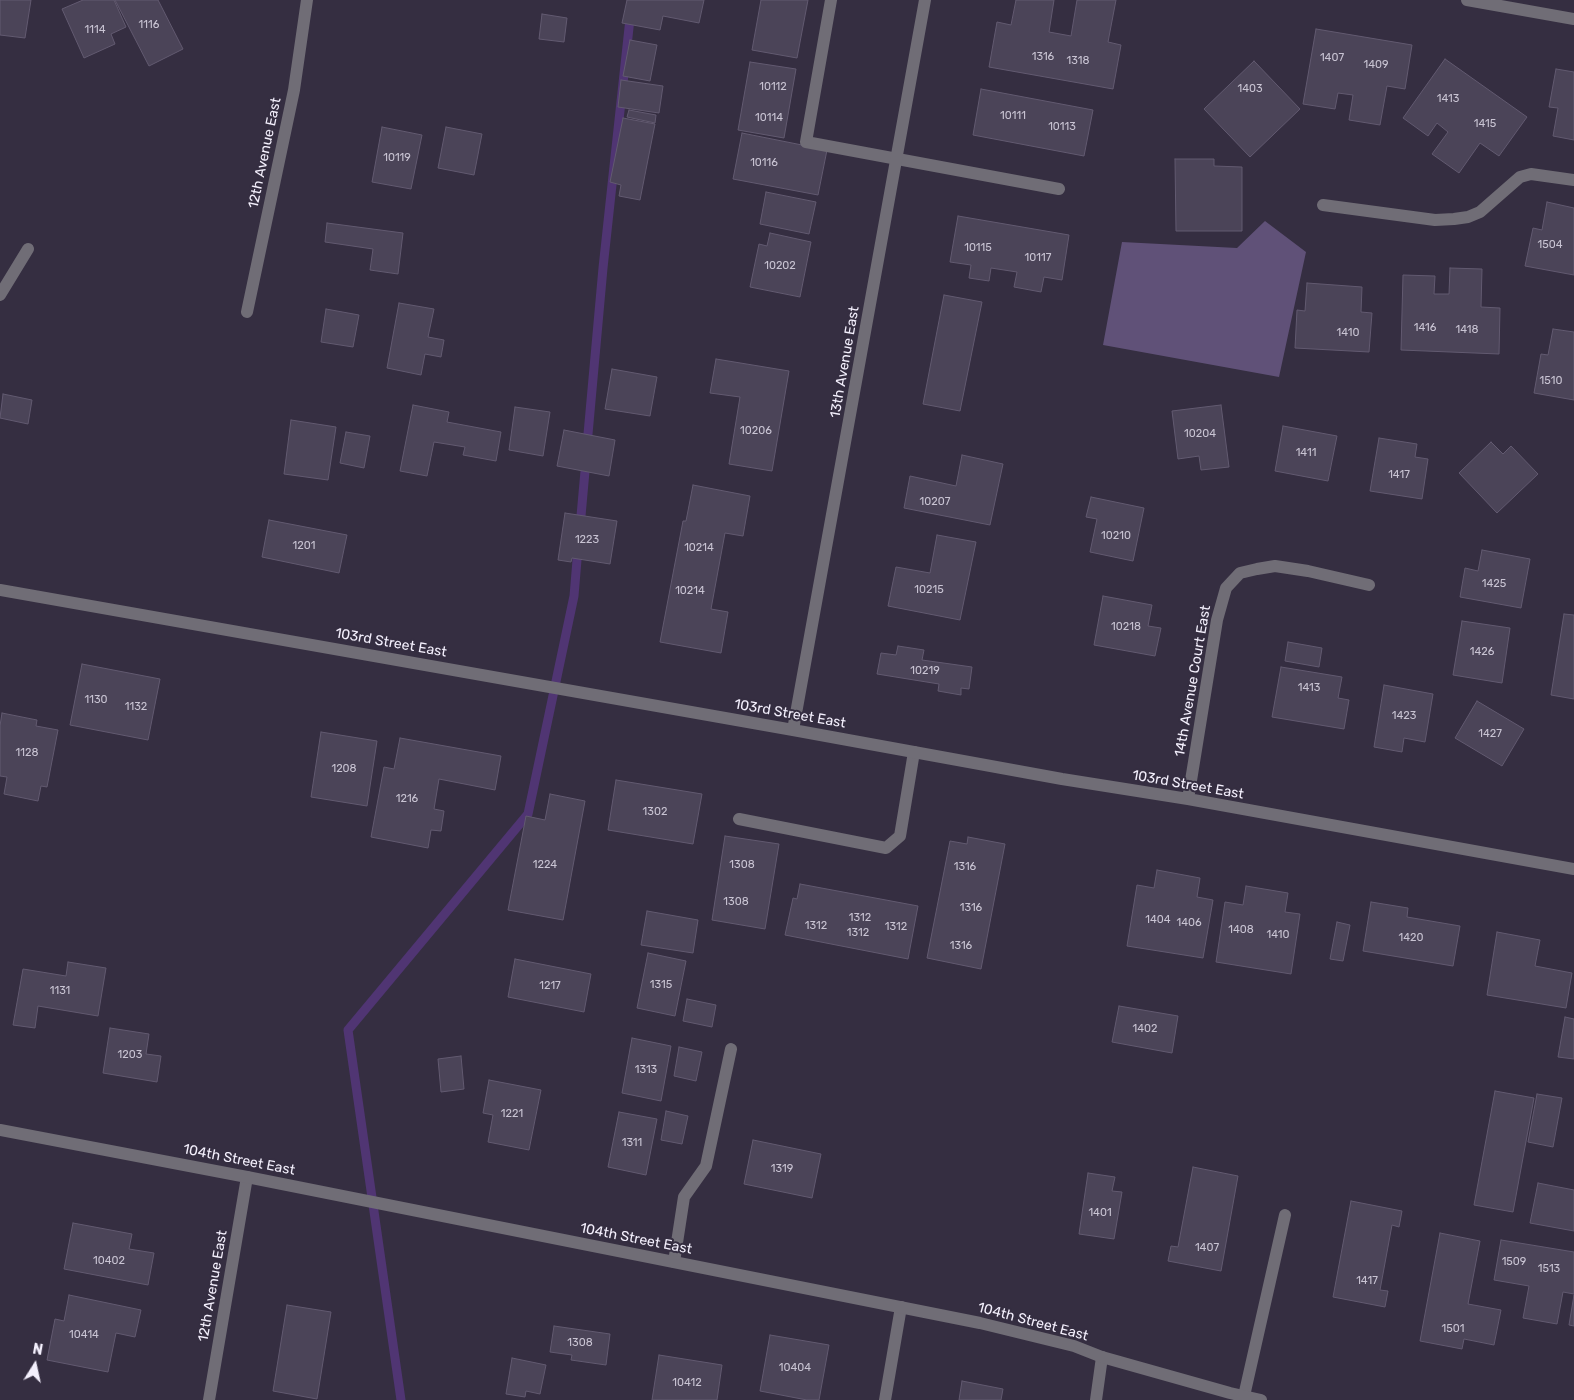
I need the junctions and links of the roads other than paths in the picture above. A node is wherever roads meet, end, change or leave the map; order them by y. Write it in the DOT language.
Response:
graph roads {
  1 [pos="307,0"];
  2 [pos="831,0"];
  3 [pos="925,0"];
  4 [pos="1467,0"];
  5 [pos="1574,19"];
  6 [pos="897,158"];
  7 [pos="1574,180"];
  8 [pos="1059,189"];
  9 [pos="1323,205"];
  10 [pos="28,248"];
  11 [pos="0,295"];
  12 [pos="247,312"];
  13 [pos="1368,585"];
  14 [pos="0,590"];
  15 [pos="794,730"];
  16 [pos="914,752"];
  17 [pos="1188,799"];
  18 [pos="739,819"];
  19 [pos="1574,869"];
  20 [pos="731,1049"];
  21 [pos="0,1130"];
  22 [pos="247,1177"];
  23 [pos="1285,1215"];
  24 [pos="674,1262"];
  25 [pos="901,1307"];
  26 [pos="1102,1357"];
  27 [pos="1244,1396"];
  28 [pos="209,1400"];
  29 [pos="885,1400"];
  30 [pos="1096,1400"];
  31 [pos="1261,1400"];
  1 -- 12 [label="street, 12th Avenue East"];
  2 -- 6 [label="street"];
  3 -- 6 [label="street, 13th Avenue East"];
  4 -- 5 [label="street"];
  6 -- 8 [label="street"];
  6 -- 15 [label="street, 13th Avenue East"];
  7 -- 9 [label="street"];
  10 -- 11 [label="street"];
  13 -- 17 [label="street, 14th Avenue Court East"];
  14 -- 15 [label="street, 103rd Street East"];
  15 -- 16 [label="street, 103rd Street East"];
  16 -- 17 [label="street, 103rd Street East"];
  16 -- 18 [label="street"];
  17 -- 19 [label="street, 103rd Street East"];
  20 -- 24 [label="street"];
  21 -- 22 [label="street, 104th Street East"];
  22 -- 24 [label="street, 104th Street East"];
  22 -- 28 [label="street, 12th Avenue East"];
  23 -- 27 [label="street"];
  24 -- 25 [label="street, 104th Street East"];
  25 -- 26 [label="street, 104th Street East"];
  25 -- 29 [label="street"];
  26 -- 27 [label="street, 104th Street East"];
  26 -- 30 [label="street"];
  27 -- 31 [label="street, 104th Street East"];
}
